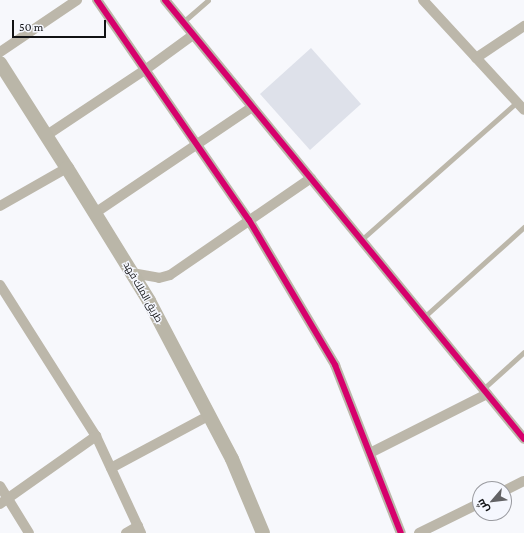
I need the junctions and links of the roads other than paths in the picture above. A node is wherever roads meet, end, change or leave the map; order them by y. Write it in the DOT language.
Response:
graph roads {
  1 [pos="77,0"];
  2 [pos="97,0"];
  3 [pos="165,0"];
  4 [pos="208,0"];
  5 [pos="423,0"];
  6 [pos="183,22"];
  7 [pos="524,26"];
  8 [pos="193,35"];
  9 [pos="0,52"];
  10 [pos="476,58"];
  11 [pos="0,63"];
  12 [pos="145,70"];
  13 [pos="517,102"];
  14 [pos="252,107"];
  15 [pos="524,110"];
  16 [pos="47,135"];
  17 [pos="197,145"];
  18 [pos="67,168"];
  19 [pos="311,178"];
  20 [pos="0,206"];
  21 [pos="95,213"];
  22 [pos="249,220"];
  23 [pos="524,227"];
  24 [pos="361,240"];
  25 [pos="132,273"];
  26 [pos="0,285"];
  27 [pos="424,317"];
  28 [pos="524,352"];
  29 [pos="485,392"];
  30 [pos="210,415"];
  31 [pos="96,436"];
  32 [pos="524,439"];
  33 [pos="370,453"];
  34 [pos="111,468"];
  35 [pos="524,481"];
  36 [pos="0,486"];
  37 [pos="512,487"];
  38 [pos="4,501"];
  39 [pos="472,507"];
  40 [pos="139,530"];
  41 [pos="28,533"];
  42 [pos="126,533"];
  43 [pos="263,533"];
  44 [pos="401,533"];
  45 [pos="419,533"];
  1 -- 9 [label="street"];
  2 -- 12 [label="street"];
  3 -- 6 [label="street"];
  4 -- 6 [label="lane"];
  5 -- 10 [label="street"];
  6 -- 8 [label="street"];
  7 -- 10 [label="street"];
  8 -- 12 [label="street"];
  8 -- 14 [label="street"];
  10 -- 13 [label="street"];
  11 -- 16 [label="street, طريق الملك فهد"];
  12 -- 16 [label="street"];
  12 -- 17 [label="street"];
  13 -- 15 [label="street"];
  13 -- 24 [label="lane"];
  14 -- 17 [label="street"];
  14 -- 19 [label="street"];
  16 -- 18 [label="street, طريق الملك فهد"];
  17 -- 21 [label="street"];
  17 -- 22 [label="street"];
  18 -- 20 [label="street"];
  18 -- 21 [label="street, طريق الملك فهد"];
  19 -- 22 [label="street"];
  19 -- 24 [label="street"];
  21 -- 25 [label="street, طريق الملك فهد"];
  22 -- 25 [label="street"];
  22 -- 33 [label="street"];
  23 -- 27 [label="lane"];
  24 -- 27 [label="street"];
  25 -- 30 [label="street, طريق الملك فهد"];
  26 -- 31 [label="street"];
  27 -- 29 [label="street"];
  28 -- 29 [label="lane"];
  29 -- 32 [label="street"];
  29 -- 33 [label="street"];
  30 -- 34 [label="street"];
  30 -- 43 [label="street, طريق الملك فهد"];
  31 -- 34 [label="street"];
  31 -- 38 [label="street"];
  33 -- 44 [label="street"];
  34 -- 40 [label="street"];
  35 -- 37 [label="street"];
  36 -- 38 [label="street"];
  38 -- 41 [label="street"];
  39 -- 45 [label="street"];
  40 -- 42 [label="street"];
}
